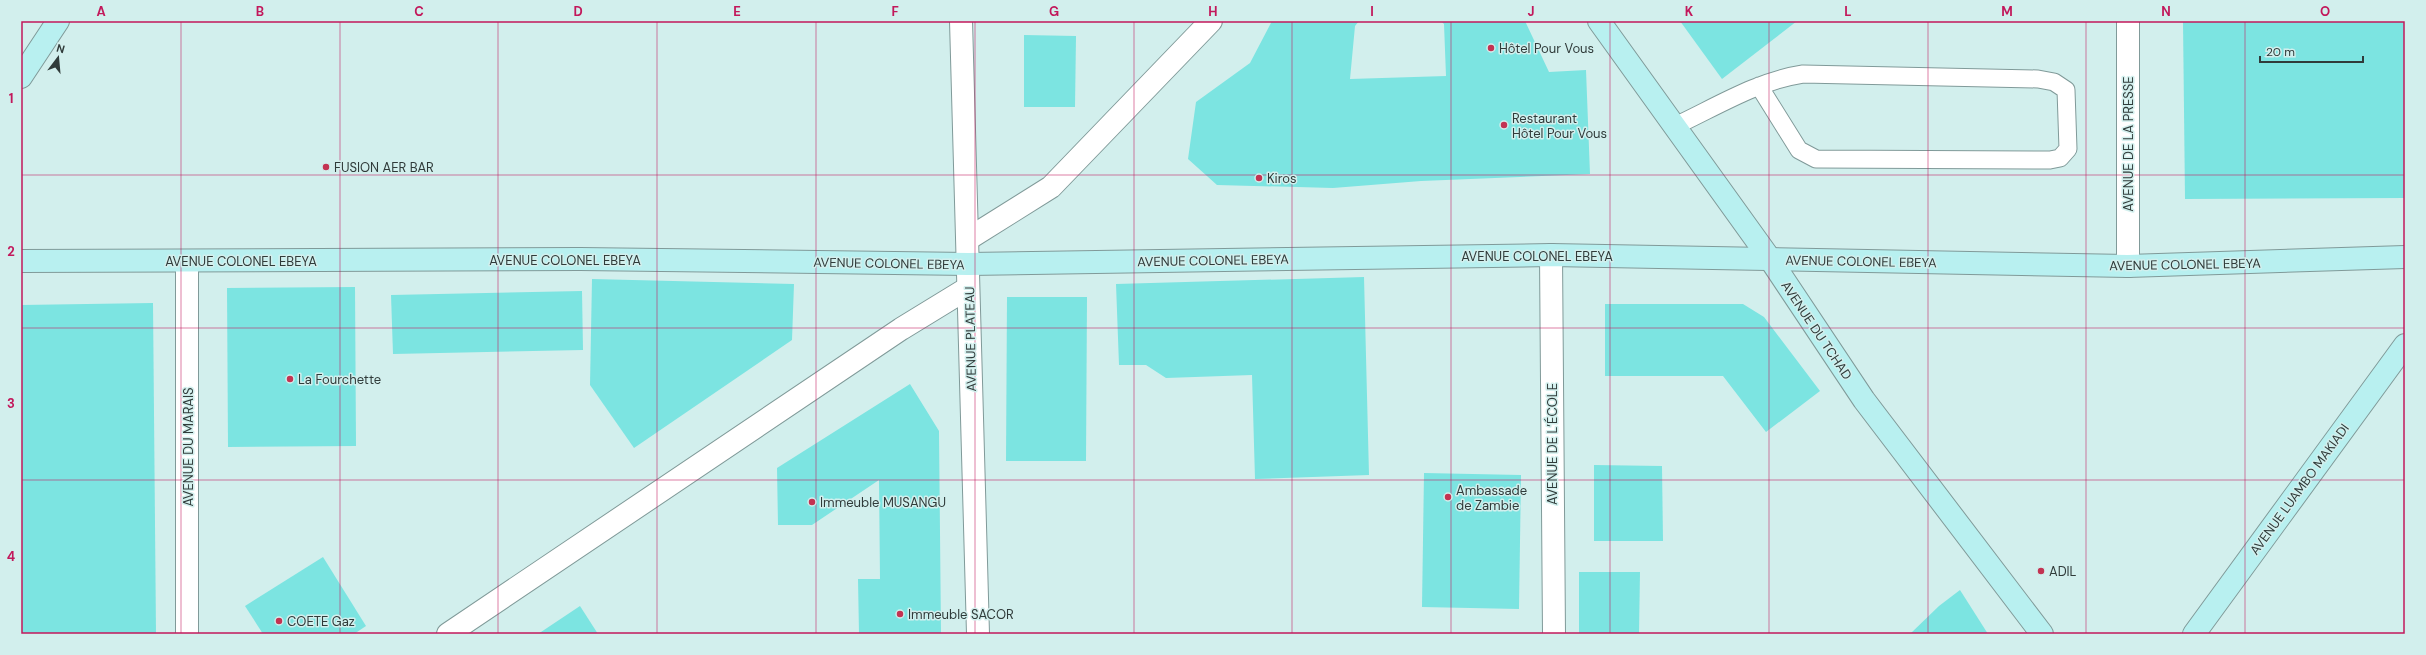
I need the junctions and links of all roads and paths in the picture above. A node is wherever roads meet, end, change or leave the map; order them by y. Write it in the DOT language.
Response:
graph roads {
  1 [pos="58,21"];
  2 [pos="961,21"];
  3 [pos="1211,21"];
  4 [pos="1599,21"];
  5 [pos="2128,21"];
  6 [pos="21,77"];
  7 [pos="1759,86"];
  8 [pos="1675,126"];
  9 [pos="968,239"];
  10 [pos="1551,255"];
  11 [pos="2405,258"];
  12 [pos="1770,259"];
  13 [pos="187,261"];
  14 [pos="21,262"];
  15 [pos="969,264"];
  16 [pos="2128,266"];
  17 [pos="968,288"];
  18 [pos="2405,345"];
  19 [pos="187,634"];
  20 [pos="448,634"];
  21 [pos="978,634"];
  22 [pos="1554,634"];
  23 [pos="2042,634"];
  24 [pos="2194,634"];
  1 -- 6 [label="street"];
  2 -- 9 [label="street, AVENUE PLATEAU"];
  3 -- 9 [label="street"];
  4 -- 8 [label="street, AVENUE DU TCHAD"];
  5 -- 16 [label="street, AVENUE DE LA PRESSE"];
  7 -- 7 [label="lane"];
  7 -- 8 [label="lane"];
  8 -- 12 [label="street, AVENUE DU TCHAD"];
  9 -- 15 [label="street, AVENUE PLATEAU"];
  10 -- 12 [label="street, AVENUE COLONEL EBEYA"];
  10 -- 15 [label="street, AVENUE COLONEL EBEYA"];
  10 -- 22 [label="street, AVENUE DE L’ÉCOLE"];
  11 -- 16 [label="street, AVENUE COLONEL EBEYA"];
  12 -- 16 [label="street, AVENUE COLONEL EBEYA"];
  12 -- 23 [label="street, AVENUE DU TCHAD"];
  13 -- 14 [label="street, AVENUE COLONEL EBEYA"];
  13 -- 15 [label="street, AVENUE COLONEL EBEYA"];
  13 -- 19 [label="street, AVENUE DU MARAIS"];
  15 -- 17 [label="street, AVENUE PLATEAU"];
  17 -- 20 [label="street"];
  17 -- 21 [label="street, AVENUE PLATEAU"];
  18 -- 24 [label="street, AVENUE LUAMBO MAKIADI"];
}
